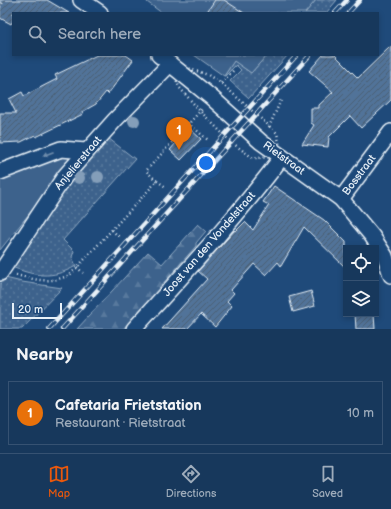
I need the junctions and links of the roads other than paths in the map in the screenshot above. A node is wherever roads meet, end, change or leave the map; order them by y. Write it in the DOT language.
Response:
graph roads {
  1 [pos="81,0"];
  2 [pos="99,12"];
  3 [pos="164,59"];
  4 [pos="391,132"];
  5 [pos="86,151"];
  6 [pos="282,157"];
  7 [pos="0,172"];
  8 [pos="341,199"];
  9 [pos="1,272"];
  10 [pos="391,275"];
  11 [pos="134,329"];
  1 -- 2 [label="street"];
  3 -- 5 [label="street, Anjelierstraat"];
  3 -- 6 [label="street, Rietstraat"];
  4 -- 8 [label="street, Bosstraat"];
  5 -- 7 [label="street, one-way"];
  5 -- 9 [label="street, Anjelierstraat"];
  6 -- 8 [label="street, Rietstraat"];
  6 -- 11 [label="street, Joost van den Vondelstraat"];
  8 -- 10 [label="street, Rietstraat"];
}
